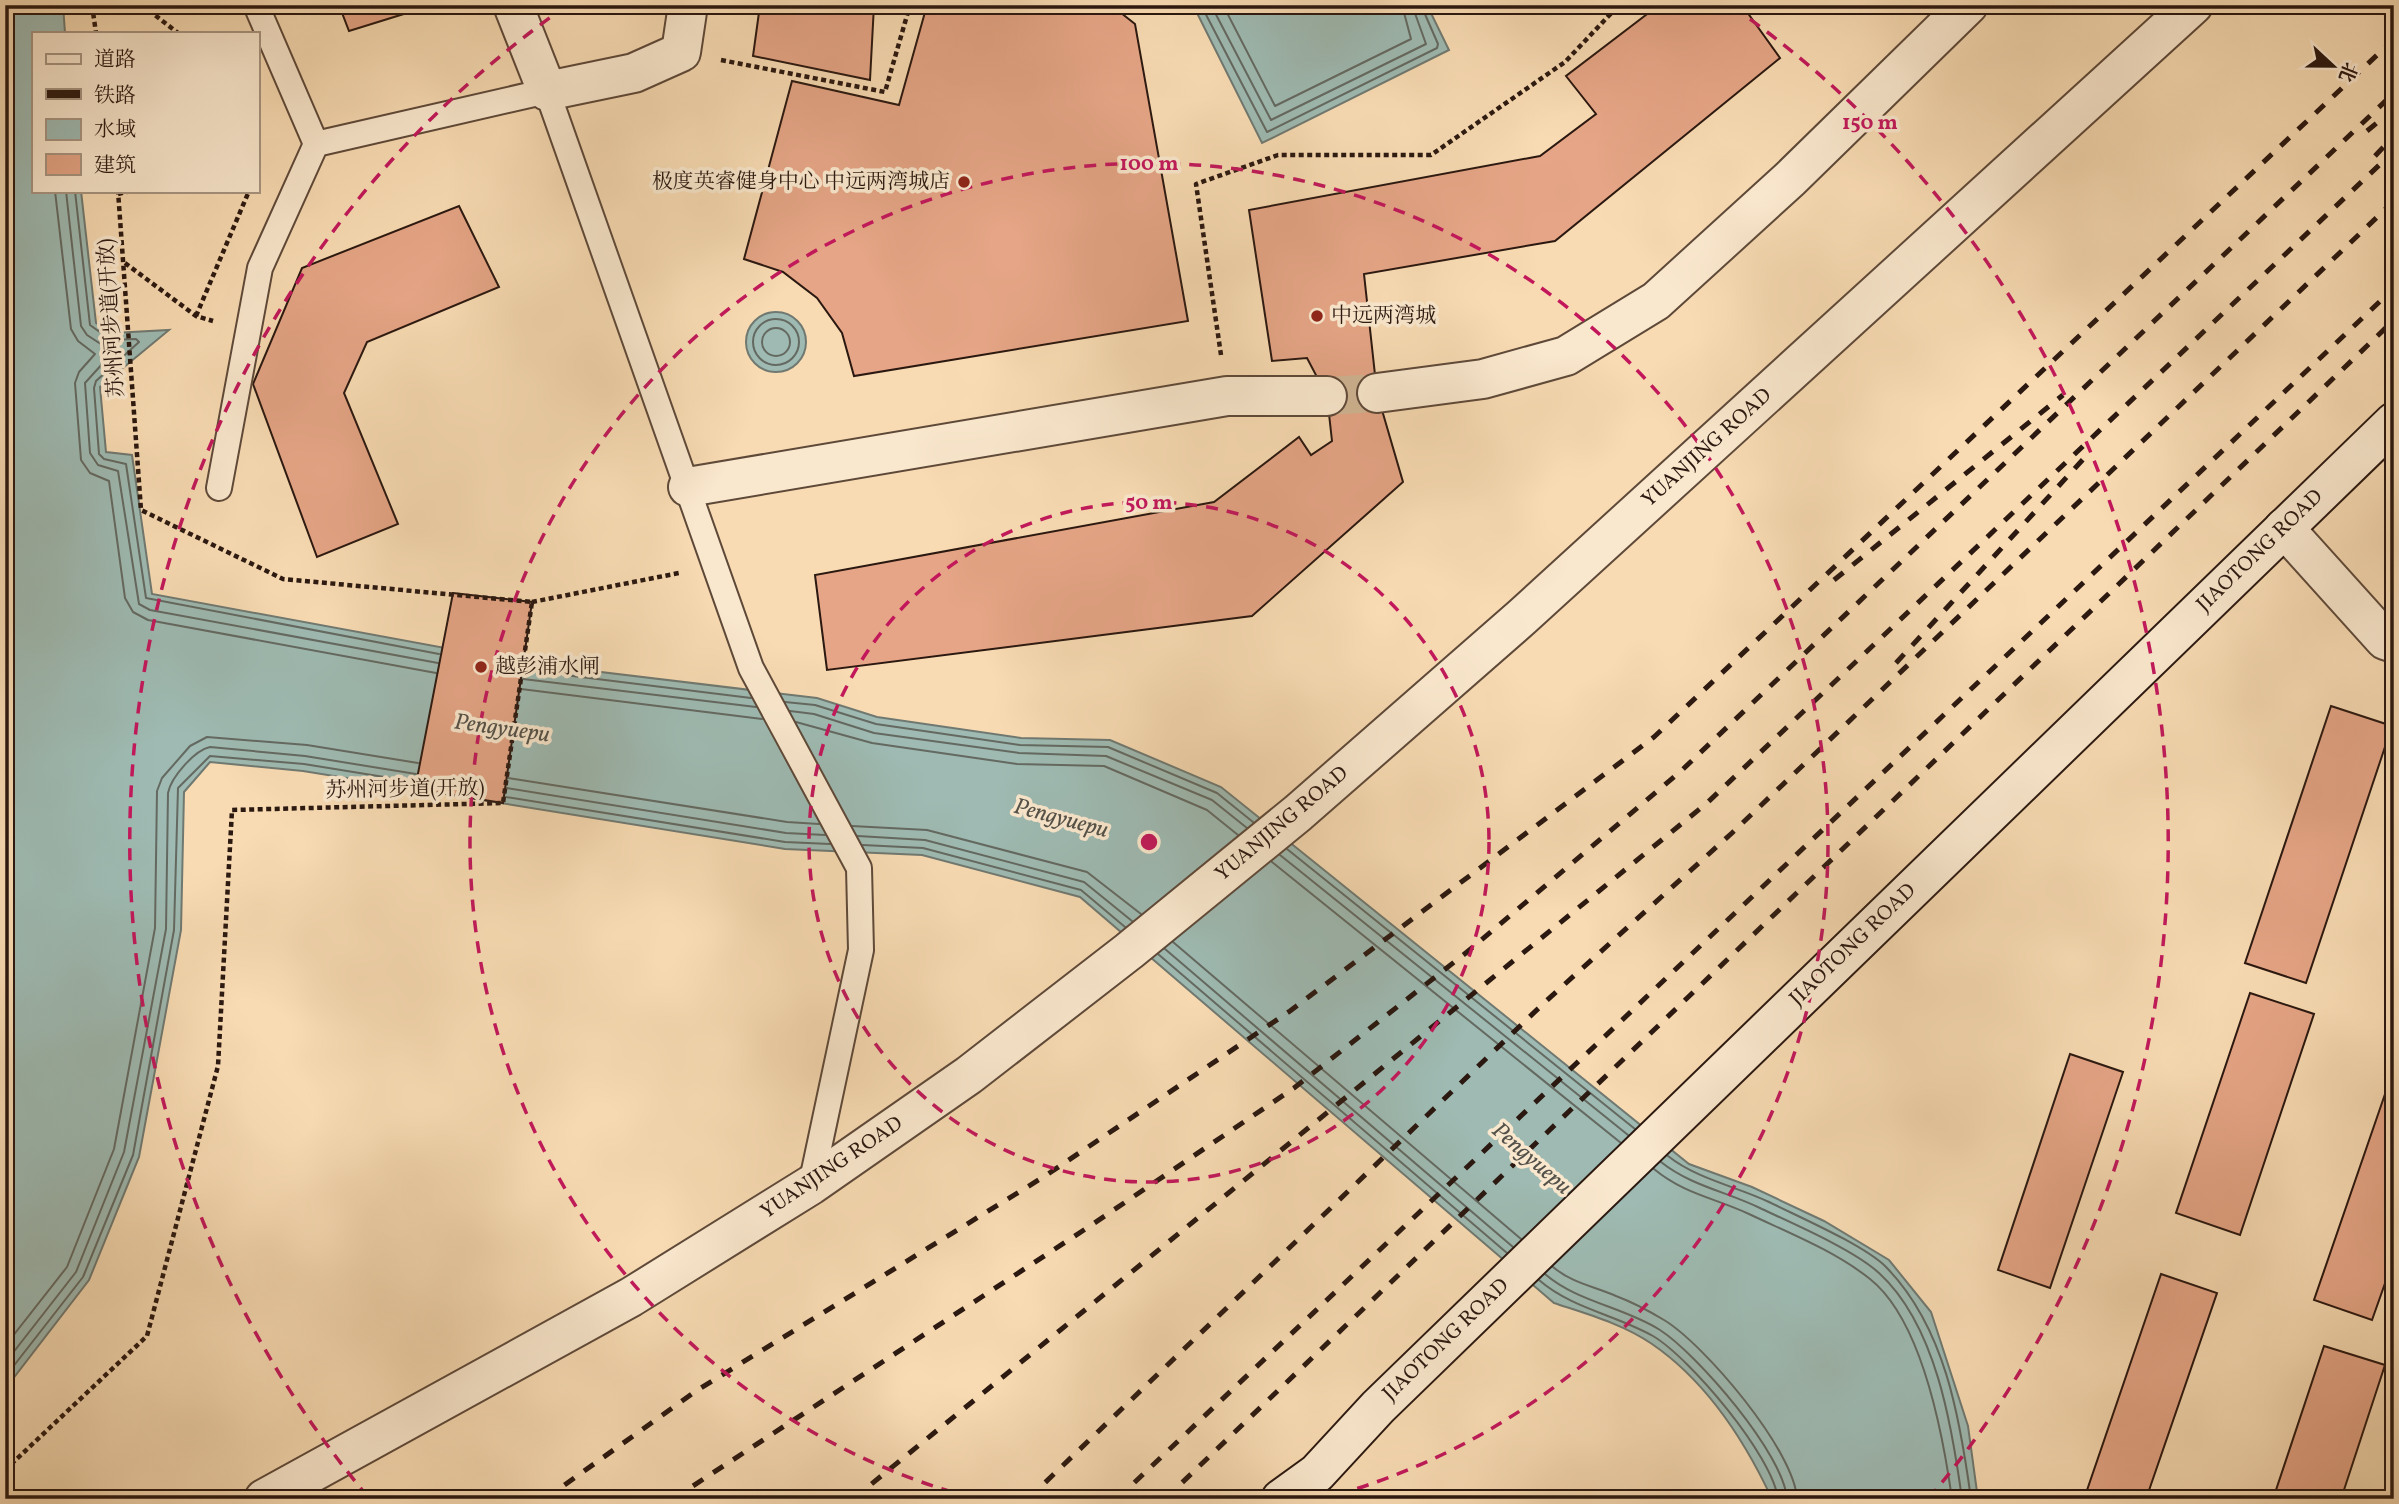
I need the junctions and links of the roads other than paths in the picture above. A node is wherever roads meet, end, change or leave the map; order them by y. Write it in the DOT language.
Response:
graph roads {
  1 [pos="256,5"];
  2 [pos="513,5"];
  3 [pos="688,5"];
  4 [pos="1968,5"];
  5 [pos="2193,5"];
  6 [pos="547,91"];
  7 [pos="316,144"];
  8 [pos="1377,393"];
  9 [pos="1327,396"];
  10 [pos="2394,422"];
  11 [pos="688,487"];
  12 [pos="219,488"];
  13 [pos="2284,528"];
  14 [pos="2394,643"];
  15 [pos="811,1185"];
  16 [pos="1314,1486"];
  17 [pos="264,1499"];
  18 [pos="1281,1499"];
  1 -- 7 [label="lane"];
  2 -- 6 [label="street"];
  3 -- 6 [label="street"];
  4 -- 8 [label="street"];
  5 -- 15 [label="street, YUANJING ROAD"];
  6 -- 7 [label="lane"];
  6 -- 11 [label="lane"];
  7 -- 12 [label="lane"];
  9 -- 11 [label="street"];
  10 -- 13 [label="street, JIAOTONG ROAD"];
  11 -- 15 [label="lane"];
  13 -- 14 [label="street"];
  13 -- 16 [label="street, JIAOTONG ROAD"];
  15 -- 17 [label="street, YUANJING ROAD"];
  16 -- 18 [label="street, JIAOTONG ROAD"];
}
